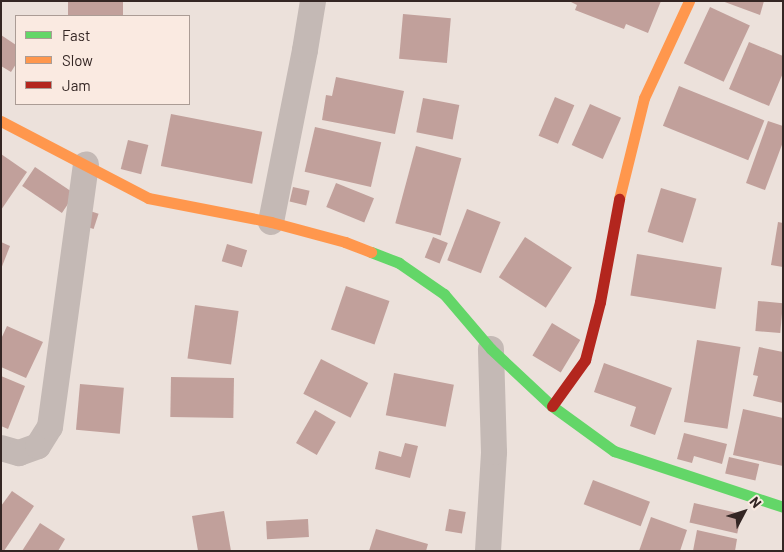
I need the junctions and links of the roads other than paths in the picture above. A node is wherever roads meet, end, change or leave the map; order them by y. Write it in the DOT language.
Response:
graph roads {
  1 [pos="313,1"];
  2 [pos="689,1"];
  3 [pos="1,122"];
  4 [pos="86,164"];
  5 [pos="271,222"];
  6 [pos="490,350"];
  7 [pos="552,406"];
  8 [pos="1,448"];
  9 [pos="783,507"];
  10 [pos="488,551"];
  1 -- 5 [label="street"];
  2 -- 7 [label="street"];
  3 -- 4 [label="street"];
  4 -- 5 [label="street"];
  4 -- 8 [label="street"];
  5 -- 6 [label="street"];
  6 -- 7 [label="street"];
  6 -- 10 [label="street"];
  7 -- 9 [label="street"];
}
